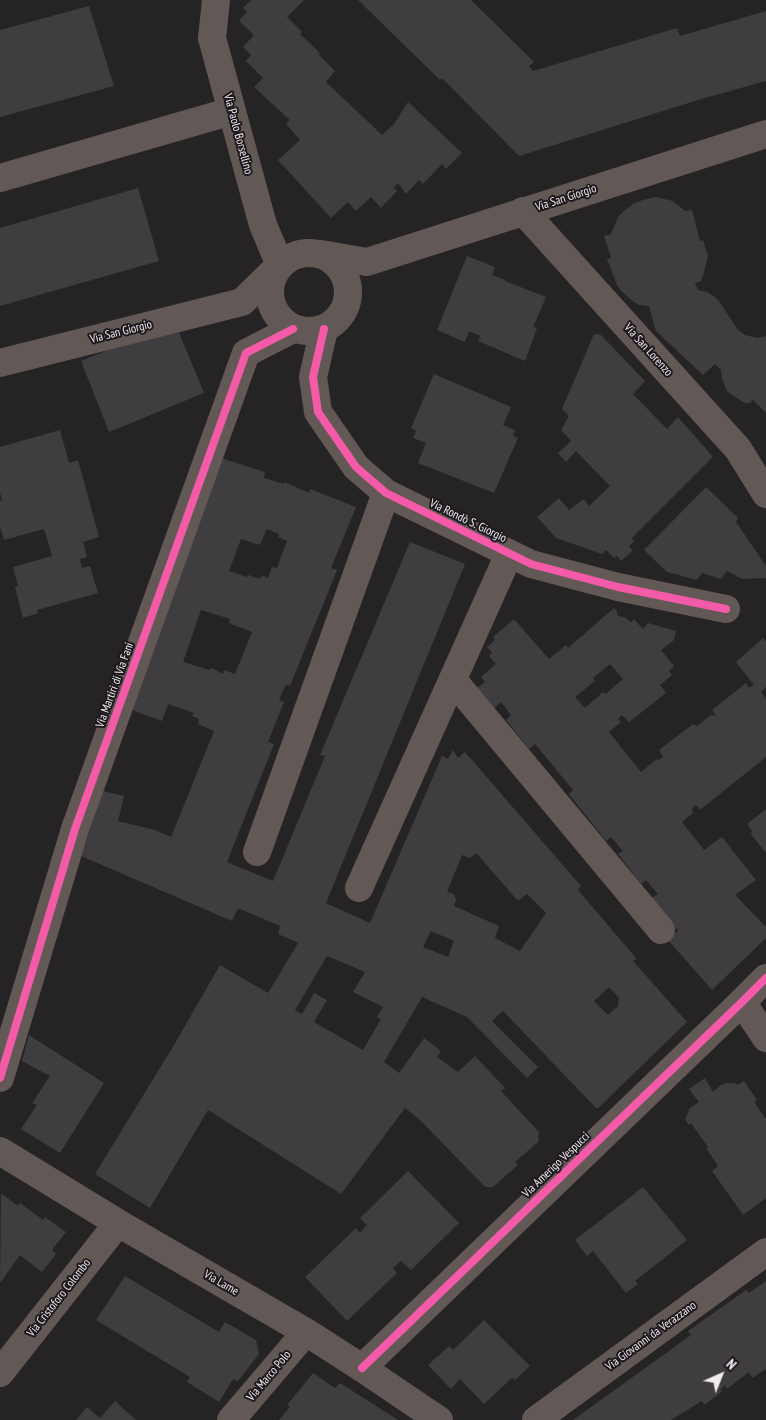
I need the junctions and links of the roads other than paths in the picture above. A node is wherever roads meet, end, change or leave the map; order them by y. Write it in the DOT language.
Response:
graph roads {
  1 [pos="216,0"];
  2 [pos="232,111"];
  3 [pos="766,134"];
  4 [pos="0,178"];
  5 [pos="523,211"];
  6 [pos="321,254"];
  7 [pos="367,262"];
  8 [pos="280,265"];
  9 [pos="242,302"];
  10 [pos="347,306"];
  11 [pos="287,324"];
  12 [pos="324,330"];
  13 [pos="0,363"];
  14 [pos="386,493"];
  15 [pos="766,494"];
  16 [pos="510,554"];
  17 [pos="726,609"];
  18 [pos="452,680"];
  19 [pos="257,852"];
  20 [pos="359,888"];
  21 [pos="661,930"];
  22 [pos="766,978"];
  23 [pos="742,1002"];
  24 [pos="766,1038"];
  25 [pos="0,1078"];
  26 [pos="0,1151"];
  27 [pos="118,1223"];
  28 [pos="766,1252"];
  29 [pos="306,1332"];
  30 [pos="362,1368"];
  31 [pos="0,1373"];
  32 [pos="231,1420"];
  33 [pos="439,1420"];
  34 [pos="536,1420"];
  1 -- 2 [label="street, Via Paolo Borsellino"];
  2 -- 4 [label="street"];
  2 -- 8 [label="street, Via Paolo Borsellino"];
  3 -- 5 [label="main road, Via San Giorgio"];
  5 -- 7 [label="main road, Via San Giorgio"];
  5 -- 15 [label="street, Via San Lorenzo"];
  6 -- 7 [label="main road, Via San Giorgio"];
  6 -- 8 [label="main road, Via San Giorgio"];
  6 -- 10 [label="main road"];
  7 -- 10 [label="main road"];
  8 -- 9 [label="main road, Via San Giorgio"];
  8 -- 11 [label="main road"];
  9 -- 11 [label="main road"];
  9 -- 13 [label="main road, Via San Giorgio"];
  10 -- 12 [label="main road"];
  11 -- 12 [label="main road"];
  11 -- 25 [label="street, Via Martiri di Via Fani"];
  12 -- 14 [label="street, Via Rondò S. Giorgio"];
  14 -- 16 [label="street, Via Rondò S. Giorgio"];
  14 -- 19 [label="street"];
  16 -- 17 [label="street, Via Rondò S. Giorgio"];
  16 -- 18 [label="street"];
  18 -- 20 [label="street"];
  18 -- 21 [label="street"];
  22 -- 23 [label="street, Via Amerigo Vespucci"];
  23 -- 24 [label="street"];
  23 -- 30 [label="street, Via Amerigo Vespucci"];
  26 -- 27 [label="street, Via Lame"];
  27 -- 29 [label="street, Via Lame"];
  27 -- 31 [label="street, Via Cristoforo Colombo"];
  28 -- 34 [label="street, Via Giovanni da Verazzano"];
  29 -- 30 [label="street, Via Lame"];
  29 -- 32 [label="street, Via Marco Polo"];
  30 -- 33 [label="street, Via Lame"];
}
